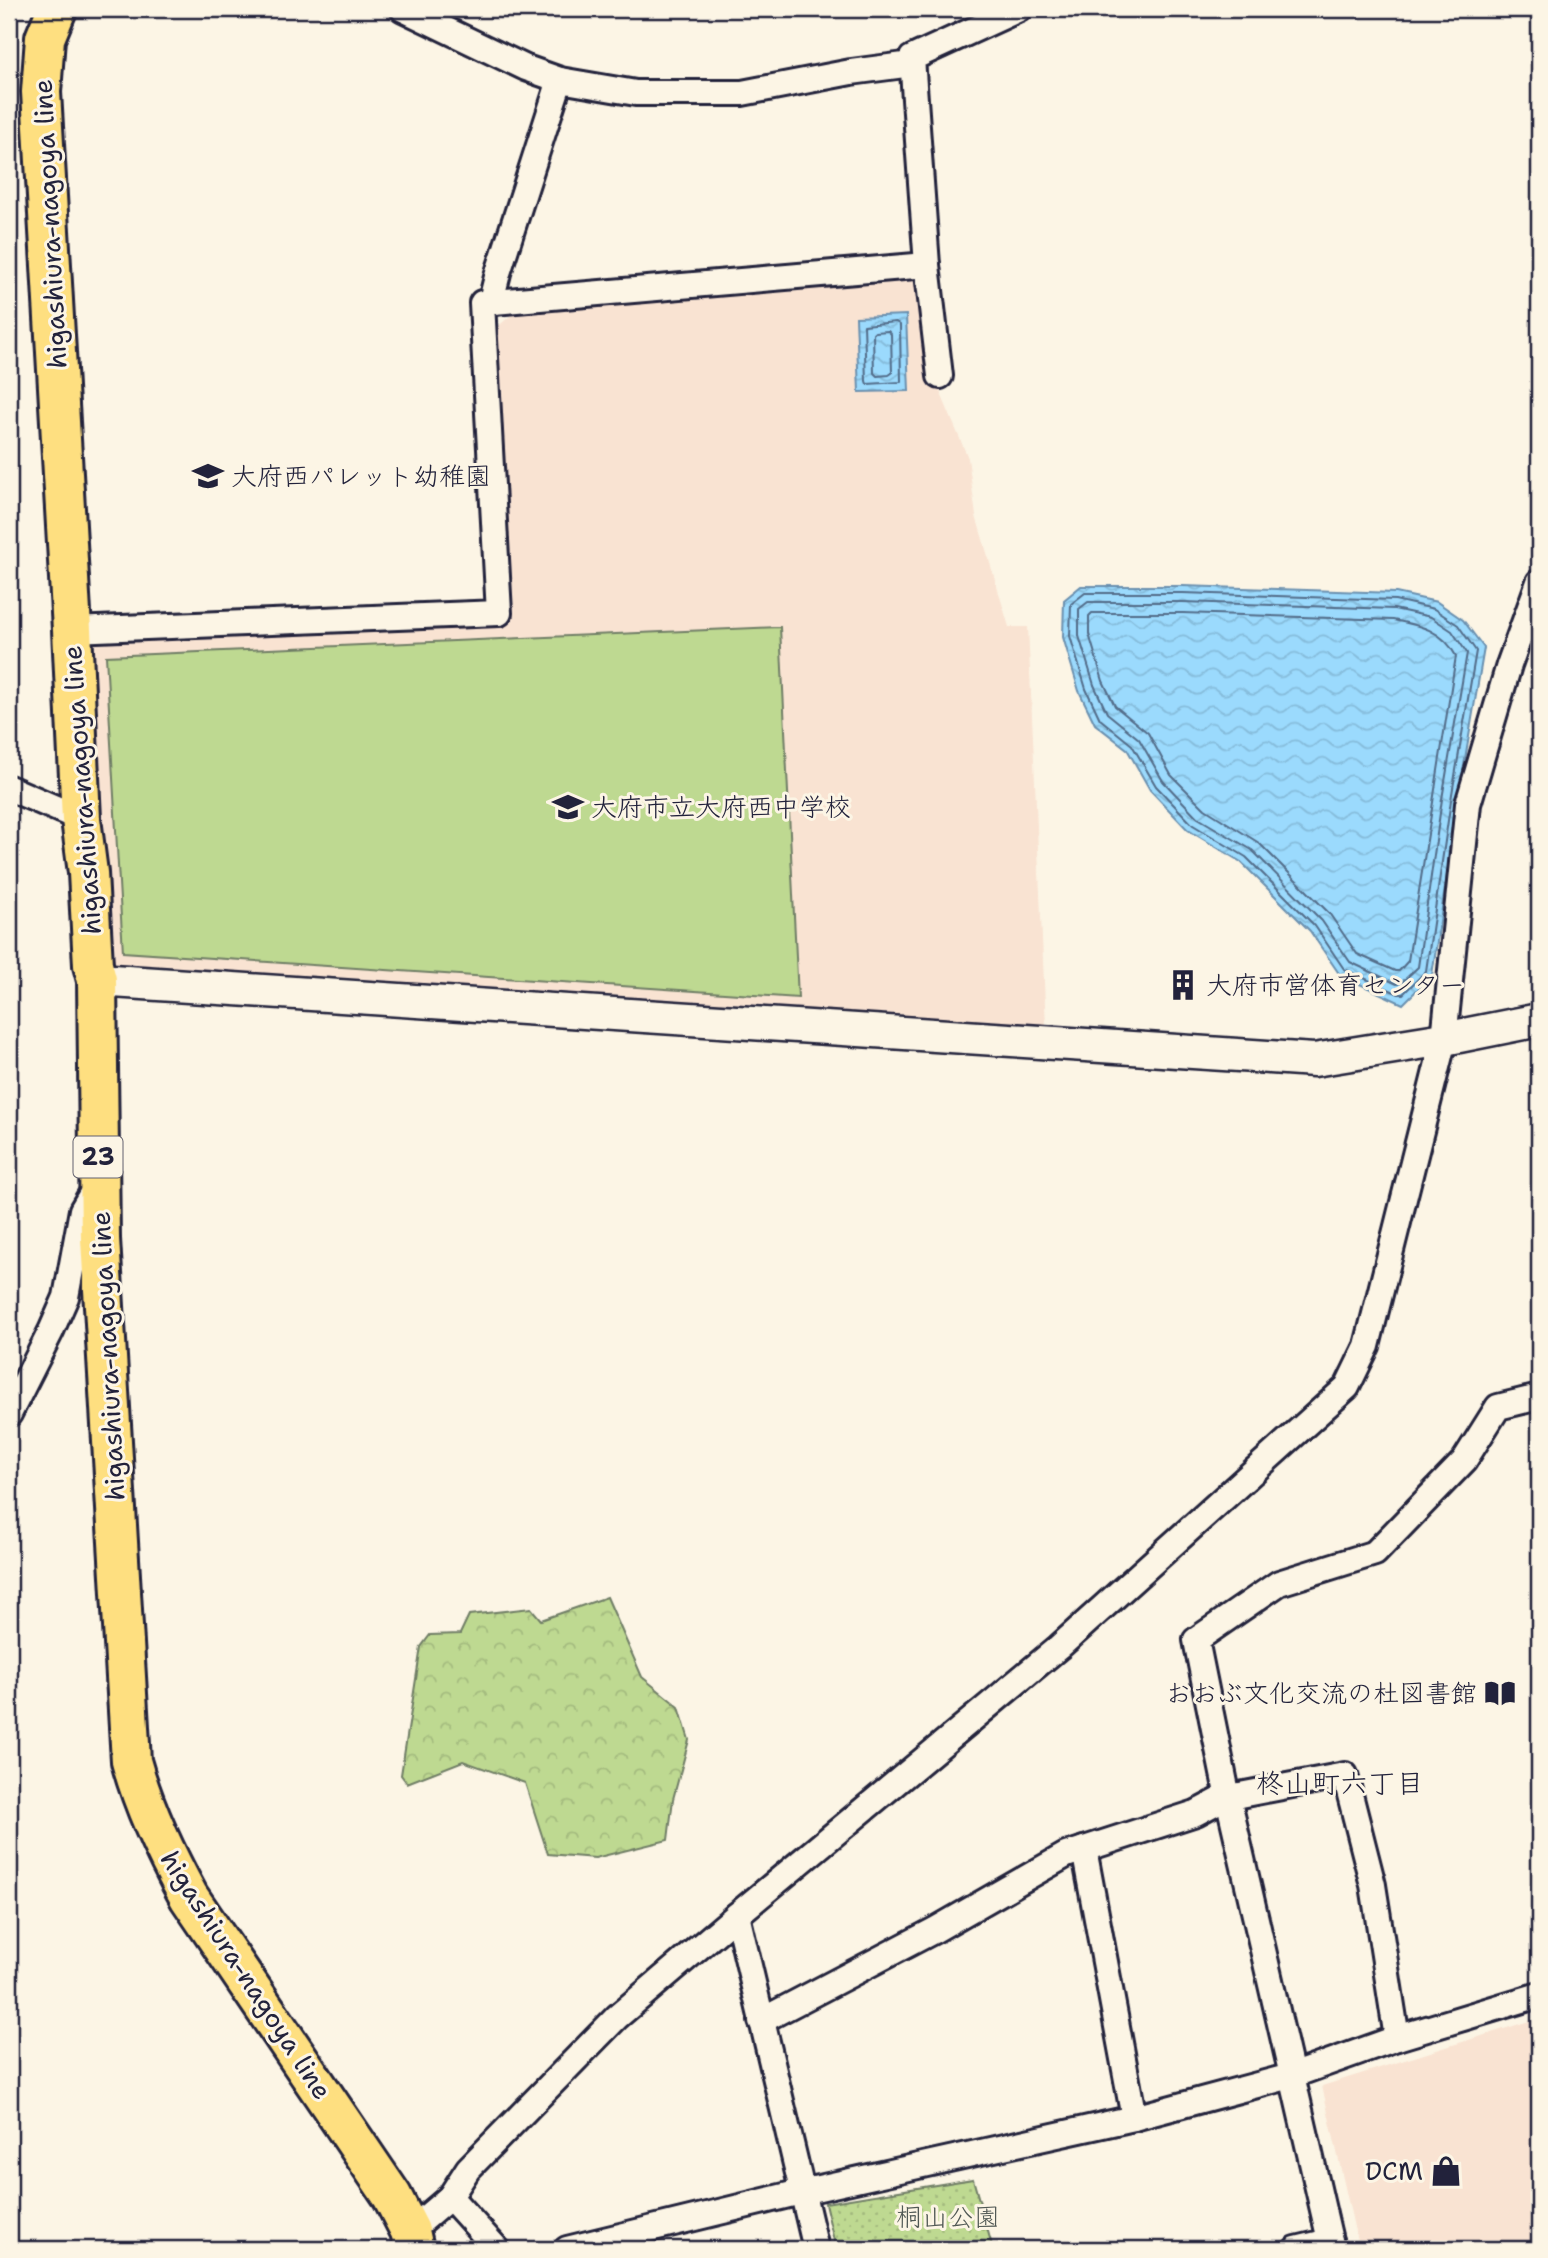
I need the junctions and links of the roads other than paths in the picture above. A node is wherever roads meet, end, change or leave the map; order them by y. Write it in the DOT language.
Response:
graph roads {
  1 [pos="57,9"];
  2 [pos="403,9"];
  3 [pos="1019,9"];
  4 [pos="912,64"];
  5 [pos="560,80"];
  6 [pos="927,265"];
  7 [pos="491,301"];
  8 [pos="940,376"];
  9 [pos="1539,582"];
  10 [pos="72,630"];
  11 [pos="9,788"];
  12 [pos="81,819"];
  13 [pos="97,980"];
  14 [pos="1539,1020"];
  15 [pos="1444,1038"];
  16 [pos="98,1182"];
  17 [pos="1539,1397"];
  18 [pos="9,1414"];
  19 [pos="1228,1798"];
  20 [pos="1084,1849"];
  21 [pos="737,1915"];
  22 [pos="1539,1995"];
  23 [pos="761,2021"];
  24 [pos="1397,2038"];
  25 [pos="1291,2076"];
  26 [pos="1133,2118"];
  27 [pos="802,2192"];
  28 [pos="450,2197"];
  29 [pos="412,2240"];
  30 [pos="1331,2245"];
  31 [pos="497,2249"];
  32 [pos="567,2249"];
  33 [pos="816,2249"];
  34 [pos="1296,2249"];
  1 -- 10 [label="main road, higashiura-nagoya line / 23"];
  2 -- 5 [label="street"];
  3 -- 4 [label="street"];
  4 -- 5 [label="street"];
  4 -- 6 [label="street"];
  5 -- 7 [label="street"];
  6 -- 7 [label="street"];
  6 -- 8 [label="street"];
  7 -- 10 [label="street"];
  9 -- 15 [label="street"];
  10 -- 12 [label="main road, higashiura-nagoya line / 23"];
  11 -- 12 [label="street"];
  12 -- 13 [label="main road, higashiura-nagoya line / 23"];
  13 -- 15 [label="street"];
  13 -- 16 [label="main road, higashiura-nagoya line / 23"];
  14 -- 15 [label="street"];
  15 -- 21 [label="street"];
  16 -- 18 [label="street"];
  16 -- 29 [label="main road, higashiura-nagoya line / 23"];
  17 -- 19 [label="street"];
  19 -- 20 [label="street"];
  19 -- 24 [label="street"];
  19 -- 25 [label="street"];
  20 -- 23 [label="street"];
  20 -- 26 [label="street"];
  21 -- 23 [label="street"];
  21 -- 28 [label="street"];
  22 -- 24 [label="street"];
  23 -- 27 [label="street"];
  24 -- 25 [label="street"];
  25 -- 26 [label="street"];
  25 -- 30 [label="street"];
  26 -- 27 [label="street"];
  27 -- 32 [label="street"];
  27 -- 33 [label="street"];
  28 -- 29 [label="street"];
  28 -- 31 [label="street"];
  30 -- 34 [label="street"];
}
